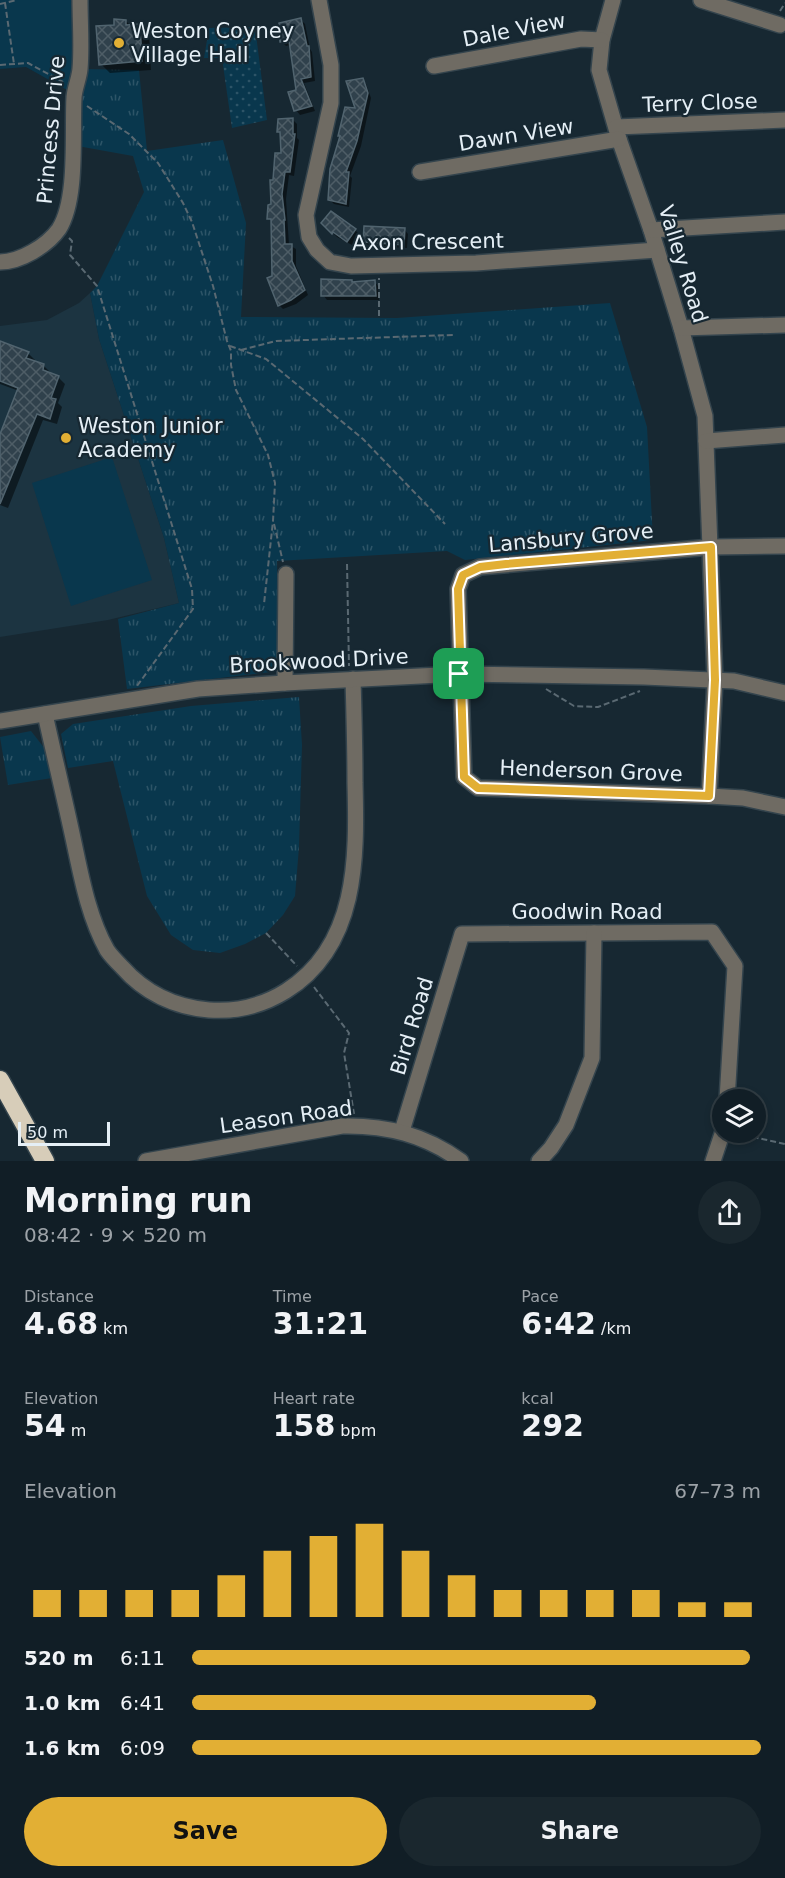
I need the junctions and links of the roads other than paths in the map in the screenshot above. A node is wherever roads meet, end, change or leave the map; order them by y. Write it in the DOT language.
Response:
graph roads {
  1 [pos="80,0"];
  2 [pos="319,0"];
  3 [pos="613,0"];
  4 [pos="701,0"];
  5 [pos="780,25"];
  6 [pos="602,40"];
  7 [pos="434,66"];
  8 [pos="785,120"];
  9 [pos="617,133"];
  10 [pos="420,172"];
  11 [pos="785,222"];
  12 [pos="651,230"];
  13 [pos="657,250"];
  14 [pos="0,262"];
  15 [pos="785,325"];
  16 [pos="681,328"];
  17 [pos="785,435"];
  18 [pos="706,441"];
  19 [pos="785,546"];
  20 [pos="711,547"];
  21 [pos="286,574"];
  22 [pos="459,674"];
  23 [pos="351,679"];
  24 [pos="715,680"];
  25 [pos="285,683"];
  26 [pos="785,693"];
  27 [pos="45,714"];
  28 [pos="0,721"];
  29 [pos="709,796"];
  30 [pos="785,807"];
  31 [pos="462,933"];
  32 [pos="594,933"];
  33 [pos="0,1080"];
  34 [pos="728,1089"];
  35 [pos="402,1131"];
  36 [pos="719,1143"];
  37 [pos="45,1161"];
  38 [pos="146,1161"];
  39 [pos="461,1161"];
  40 [pos="538,1161"];
  41 [pos="713,1161"];
  1 -- 14 [label="street, Princess Drive"];
  2 -- 13 [label="street, Axon Crescent"];
  3 -- 6 [label="street, Valley Road"];
  4 -- 5 [label="street"];
  6 -- 7 [label="street, Dale View"];
  6 -- 9 [label="street, Valley Road"];
  8 -- 9 [label="street, Terry Close"];
  9 -- 10 [label="street, Dawn View"];
  9 -- 12 [label="street, Valley Road"];
  11 -- 12 [label="street"];
  12 -- 13 [label="street, Valley Road"];
  13 -- 16 [label="street, Valley Road"];
  15 -- 16 [label="street"];
  16 -- 18 [label="street, Valley Road"];
  17 -- 18 [label="street"];
  18 -- 20 [label="street, Valley Road"];
  19 -- 20 [label="street, Lansbury Grove"];
  20 -- 22 [label="street, Lansbury Grove"];
  20 -- 24 [label="street, Valley Road"];
  21 -- 25 [label="street"];
  22 -- 23 [label="street, Brookwood Drive"];
  22 -- 24 [label="street, Brookwood Drive"];
  22 -- 29 [label="street, Henderson Grove"];
  23 -- 25 [label="street, Brookwood Drive"];
  23 -- 27 [label="street"];
  24 -- 26 [label="street, Brookwood Drive"];
  24 -- 29 [label="street, Valley Road"];
  25 -- 27 [label="street, Brookwood Drive"];
  27 -- 28 [label="street, Brookwood Drive"];
  29 -- 30 [label="street, Henderson Grove"];
  31 -- 32 [label="street, Goodwin Road"];
  31 -- 35 [label="street, Bird Road"];
  32 -- 34 [label="street, Goodwin Road"];
  32 -- 40 [label="street"];
  33 -- 37 [label="highway"];
  35 -- 38 [label="street, Leason Road"];
  35 -- 39 [label="street, Leason Road"];
  36 -- 41 [label="street"];
}
